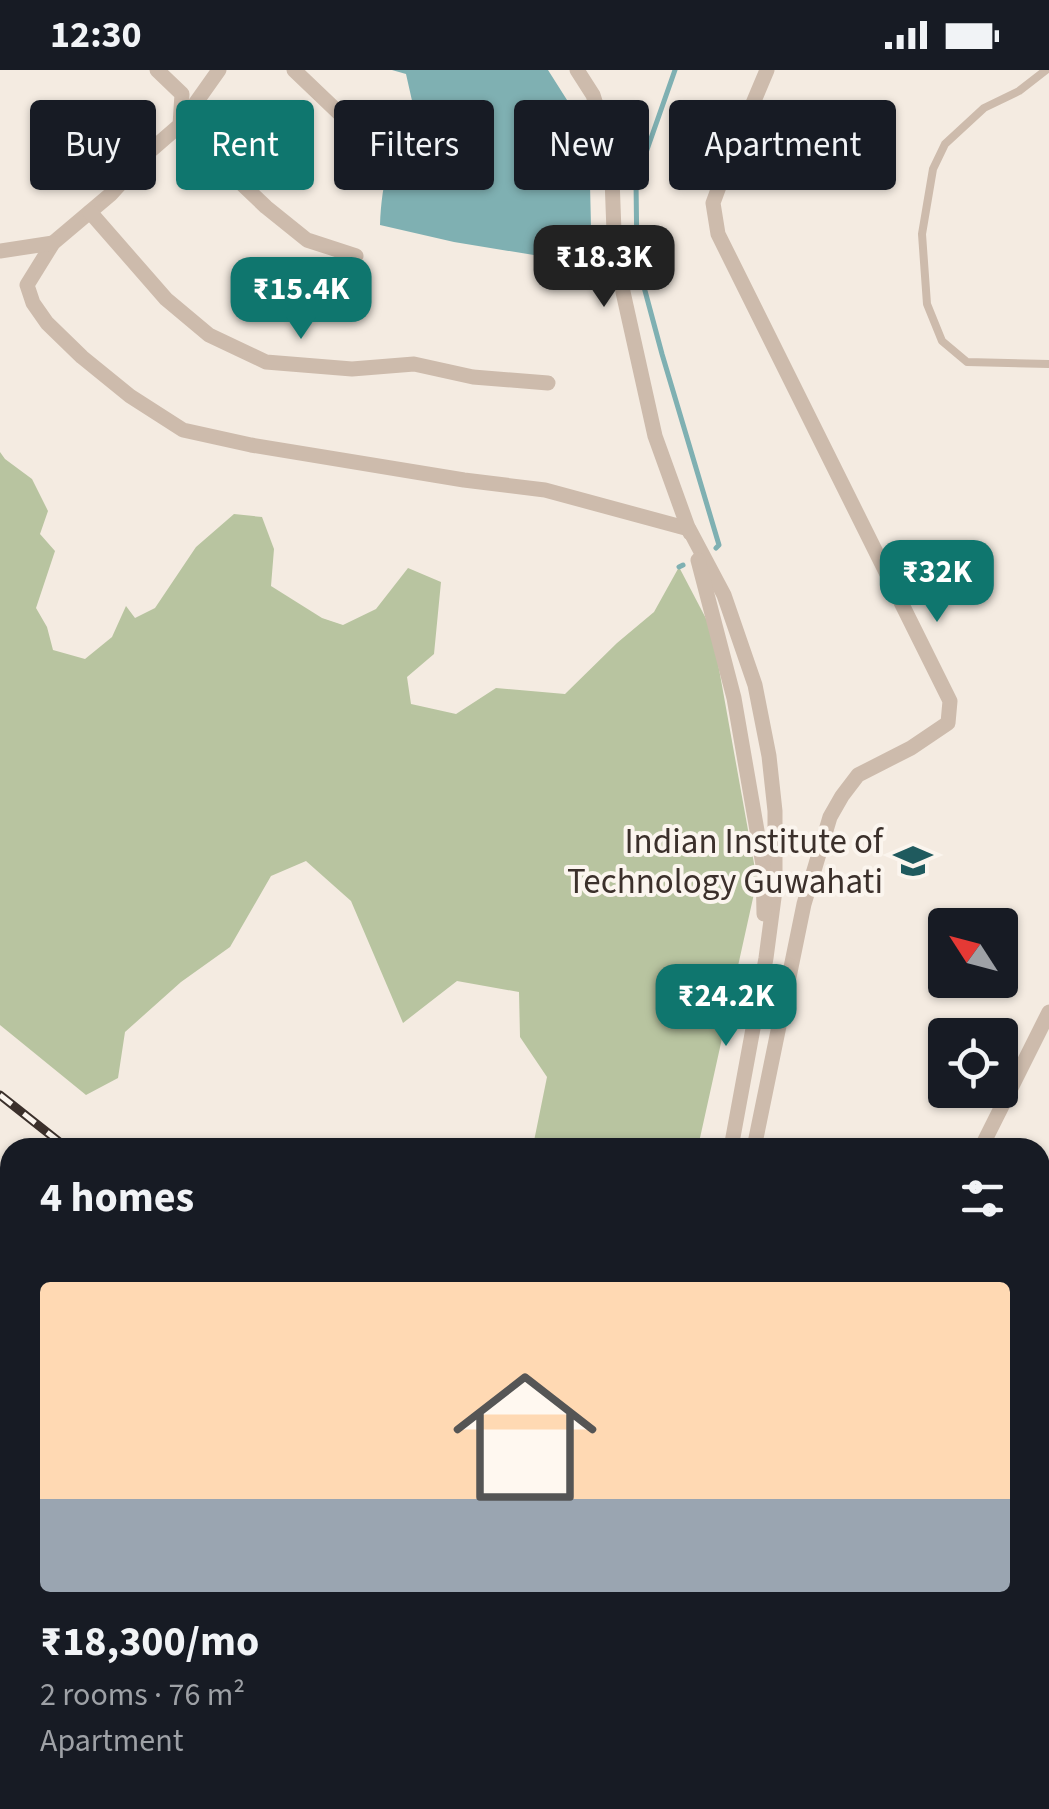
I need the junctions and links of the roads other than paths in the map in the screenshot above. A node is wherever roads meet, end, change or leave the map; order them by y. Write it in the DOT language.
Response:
graph roads {
  1 [pos="158,70"];
  2 [pos="219,70"];
  3 [pos="294,70"];
  4 [pos="576,70"];
  5 [pos="767,70"];
  6 [pos="1046,70"];
  7 [pos="182,100"];
  8 [pos="198,100"];
  9 [pos="334,108"];
  10 [pos="176,129"];
  11 [pos="248,190"];
  12 [pos="90,212"];
  13 [pos="53,244"];
  14 [pos="0,250"];
  15 [pos="356,256"];
  16 [pos="1049,364"];
  17 [pos="548,382"];
  18 [pos="689,529"];
  19 [pos="766,958"];
  20 [pos="1049,1012"];
  21 [pos="733,1138"];
  22 [pos="756,1138"];
  23 [pos="986,1138"];
  1 -- 7 [label="street"];
  2 -- 8 [label="street"];
  3 -- 9 [label="street"];
  4 -- 18 [label="street"];
  5 -- 22 [label="street"];
  6 -- 16 [label="lane"];
  10 -- 12 [label="street"];
  11 -- 15 [label="street"];
  12 -- 13 [label="street"];
  12 -- 17 [label="street"];
  13 -- 14 [label="street"];
  13 -- 18 [label="street"];
  18 -- 19 [label="street"];
  18 -- 19 [label="street"];
  19 -- 21 [label="street"];
  20 -- 23 [label="street"];
}
